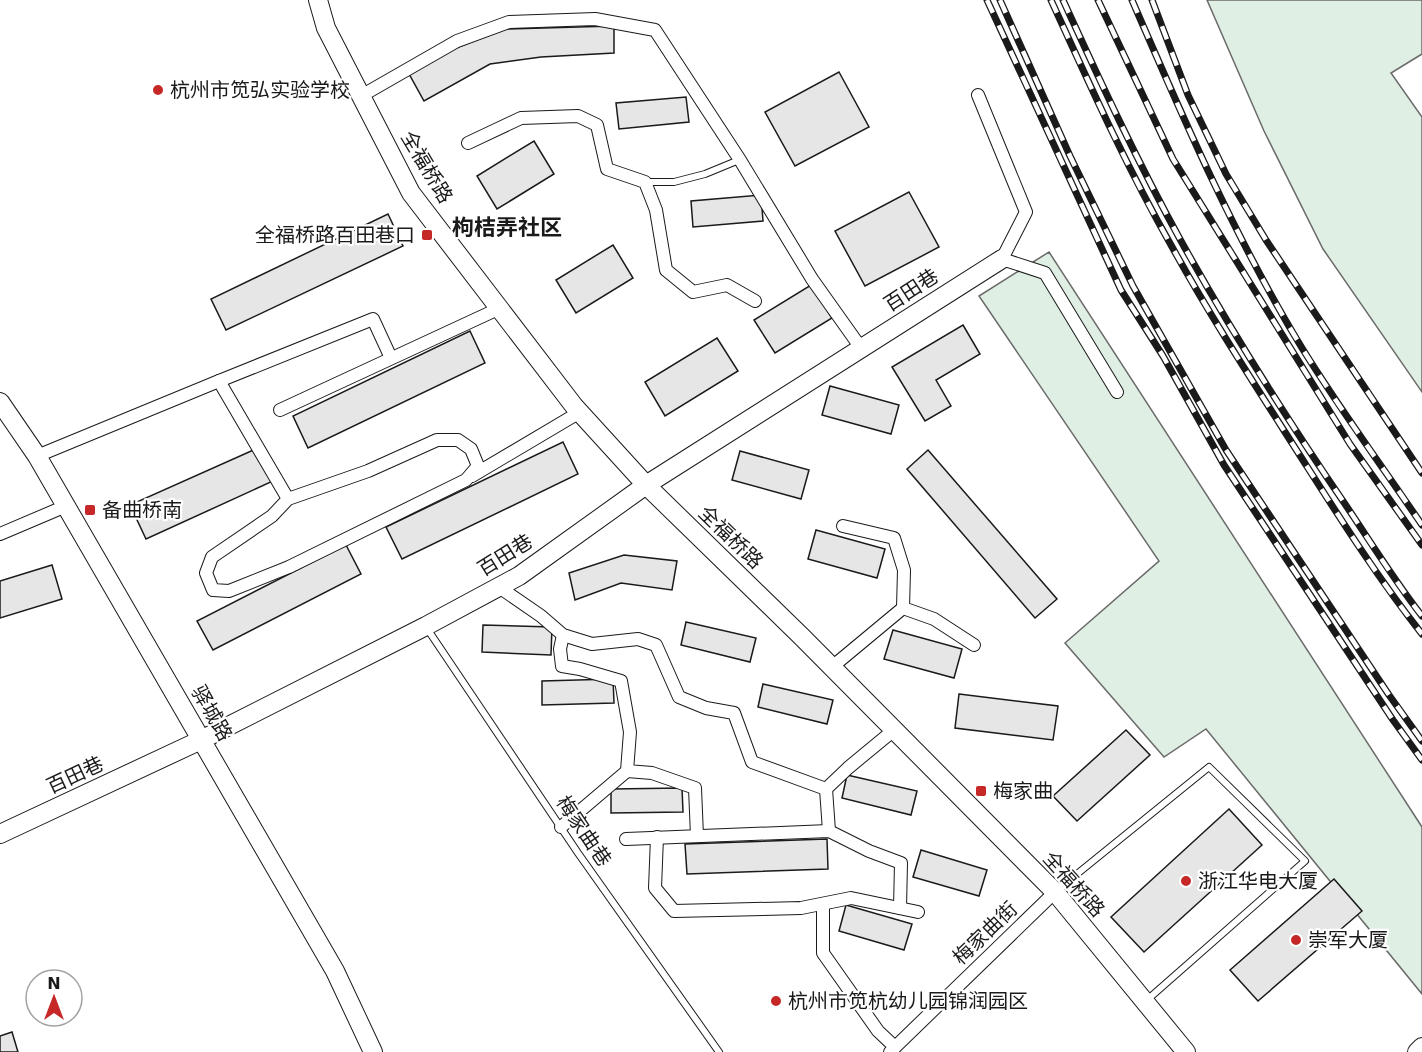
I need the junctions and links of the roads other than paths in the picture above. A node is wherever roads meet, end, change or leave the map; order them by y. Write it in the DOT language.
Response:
graph roads {
  1 [pos="318,0"];
  2 [pos="978,95"];
  3 [pos="360,96"];
  4 [pos="468,143"];
  5 [pos="740,160"];
  6 [pos="645,182"];
  7 [pos="1002,259"];
  8 [pos="755,301"];
  9 [pos="498,309"];
  10 [pos="861,348"];
  11 [pos="391,358"];
  12 [pos="219,381"];
  13 [pos="1117,392"];
  14 [pos="0,402"];
  15 [pos="280,410"];
  16 [pos="580,412"];
  17 [pos="37,456"];
  18 [pos="466,480"];
  19 [pos="646,485"];
  20 [pos="288,499"];
  21 [pos="66,506"];
  22 [pos="843,526"];
  23 [pos="0,534"];
  24 [pos="499,586"];
  25 [pos="903,608"];
  26 [pos="426,626"];
  27 [pos="563,634"];
  28 [pos="974,645"];
  29 [pos="832,667"];
  30 [pos="894,730"];
  31 [pos="201,740"];
  32 [pos="627,771"];
  33 [pos="826,789"];
  34 [pos="561,827"];
  35 [pos="829,831"];
  36 [pos="0,834"];
  37 [pos="697,836"];
  38 [pos="657,837"];
  39 [pos="626,839"];
  40 [pos="1055,892"];
  41 [pos="824,904"];
  42 [pos="900,909"];
  43 [pos="918,912"];
  44 [pos="1144,1002"];
  45 [pos="1422,1047"];
  46 [pos="893,1050"];
  47 [pos="374,1052"];
  48 [pos="719,1052"];
  49 [pos="1186,1052"];
  50 [pos="1417,1052"];
  1 -- 3 [label="street, 全福桥路"];
  2 -- 7 [label="street"];
  3 -- 5 [label="street"];
  3 -- 9 [label="street, 全福桥路"];
  4 -- 6 [label="street"];
  5 -- 6 [label="lane"];
  5 -- 10 [label="street"];
  6 -- 8 [label="street"];
  7 -- 10 [label="street, 百田巷"];
  7 -- 13 [label="street"];
  9 -- 11 [label="street"];
  9 -- 16 [label="street, 全福桥路"];
  10 -- 19 [label="street, 百田巷"];
  11 -- 12 [label="street"];
  11 -- 15 [label="street"];
  12 -- 17 [label="street"];
  12 -- 20 [label="street"];
  14 -- 17 [label="street, 驿城路"];
  16 -- 18 [label="street"];
  16 -- 19 [label="street, 全福桥路"];
  17 -- 21 [label="street, 驿城路"];
  18 -- 20 [label="street"];
  18 -- 20 [label="street"];
  19 -- 24 [label="street, 百田巷"];
  19 -- 29 [label="street, 全福桥路"];
  21 -- 23 [label="street"];
  21 -- 31 [label="street, 驿城路"];
  22 -- 25 [label="street"];
  24 -- 26 [label="street, 百田巷"];
  24 -- 27 [label="street"];
  25 -- 28 [label="street"];
  25 -- 29 [label="street"];
  26 -- 31 [label="street, 百田巷"];
  26 -- 34 [label="lane, 梅家曲巷"];
  27 -- 32 [label="street"];
  27 -- 33 [label="street"];
  29 -- 30 [label="street, 全福桥路"];
  30 -- 33 [label="street"];
  30 -- 40 [label="street, 全福桥路"];
  31 -- 36 [label="street, 百田巷"];
  31 -- 47 [label="street, 驿城路"];
  32 -- 34 [label="street"];
  32 -- 37 [label="street"];
  33 -- 35 [label="street"];
  34 -- 48 [label="lane, 梅家曲巷"];
  35 -- 37 [label="street"];
  35 -- 42 [label="street"];
  37 -- 38 [label="street"];
  38 -- 39 [label="street"];
  38 -- 41 [label="street"];
  40 -- 44 [label="street, 全福桥路"];
  40 -- 44 [label="lane"];
  40 -- 46 [label="street, 梅家曲街"];
  41 -- 42 [label="street"];
  41 -- 46 [label="street"];
  42 -- 43 [label="street"];
  44 -- 49 [label="street, 全福桥路"];
  45 -- 50 [label="street"];
}
